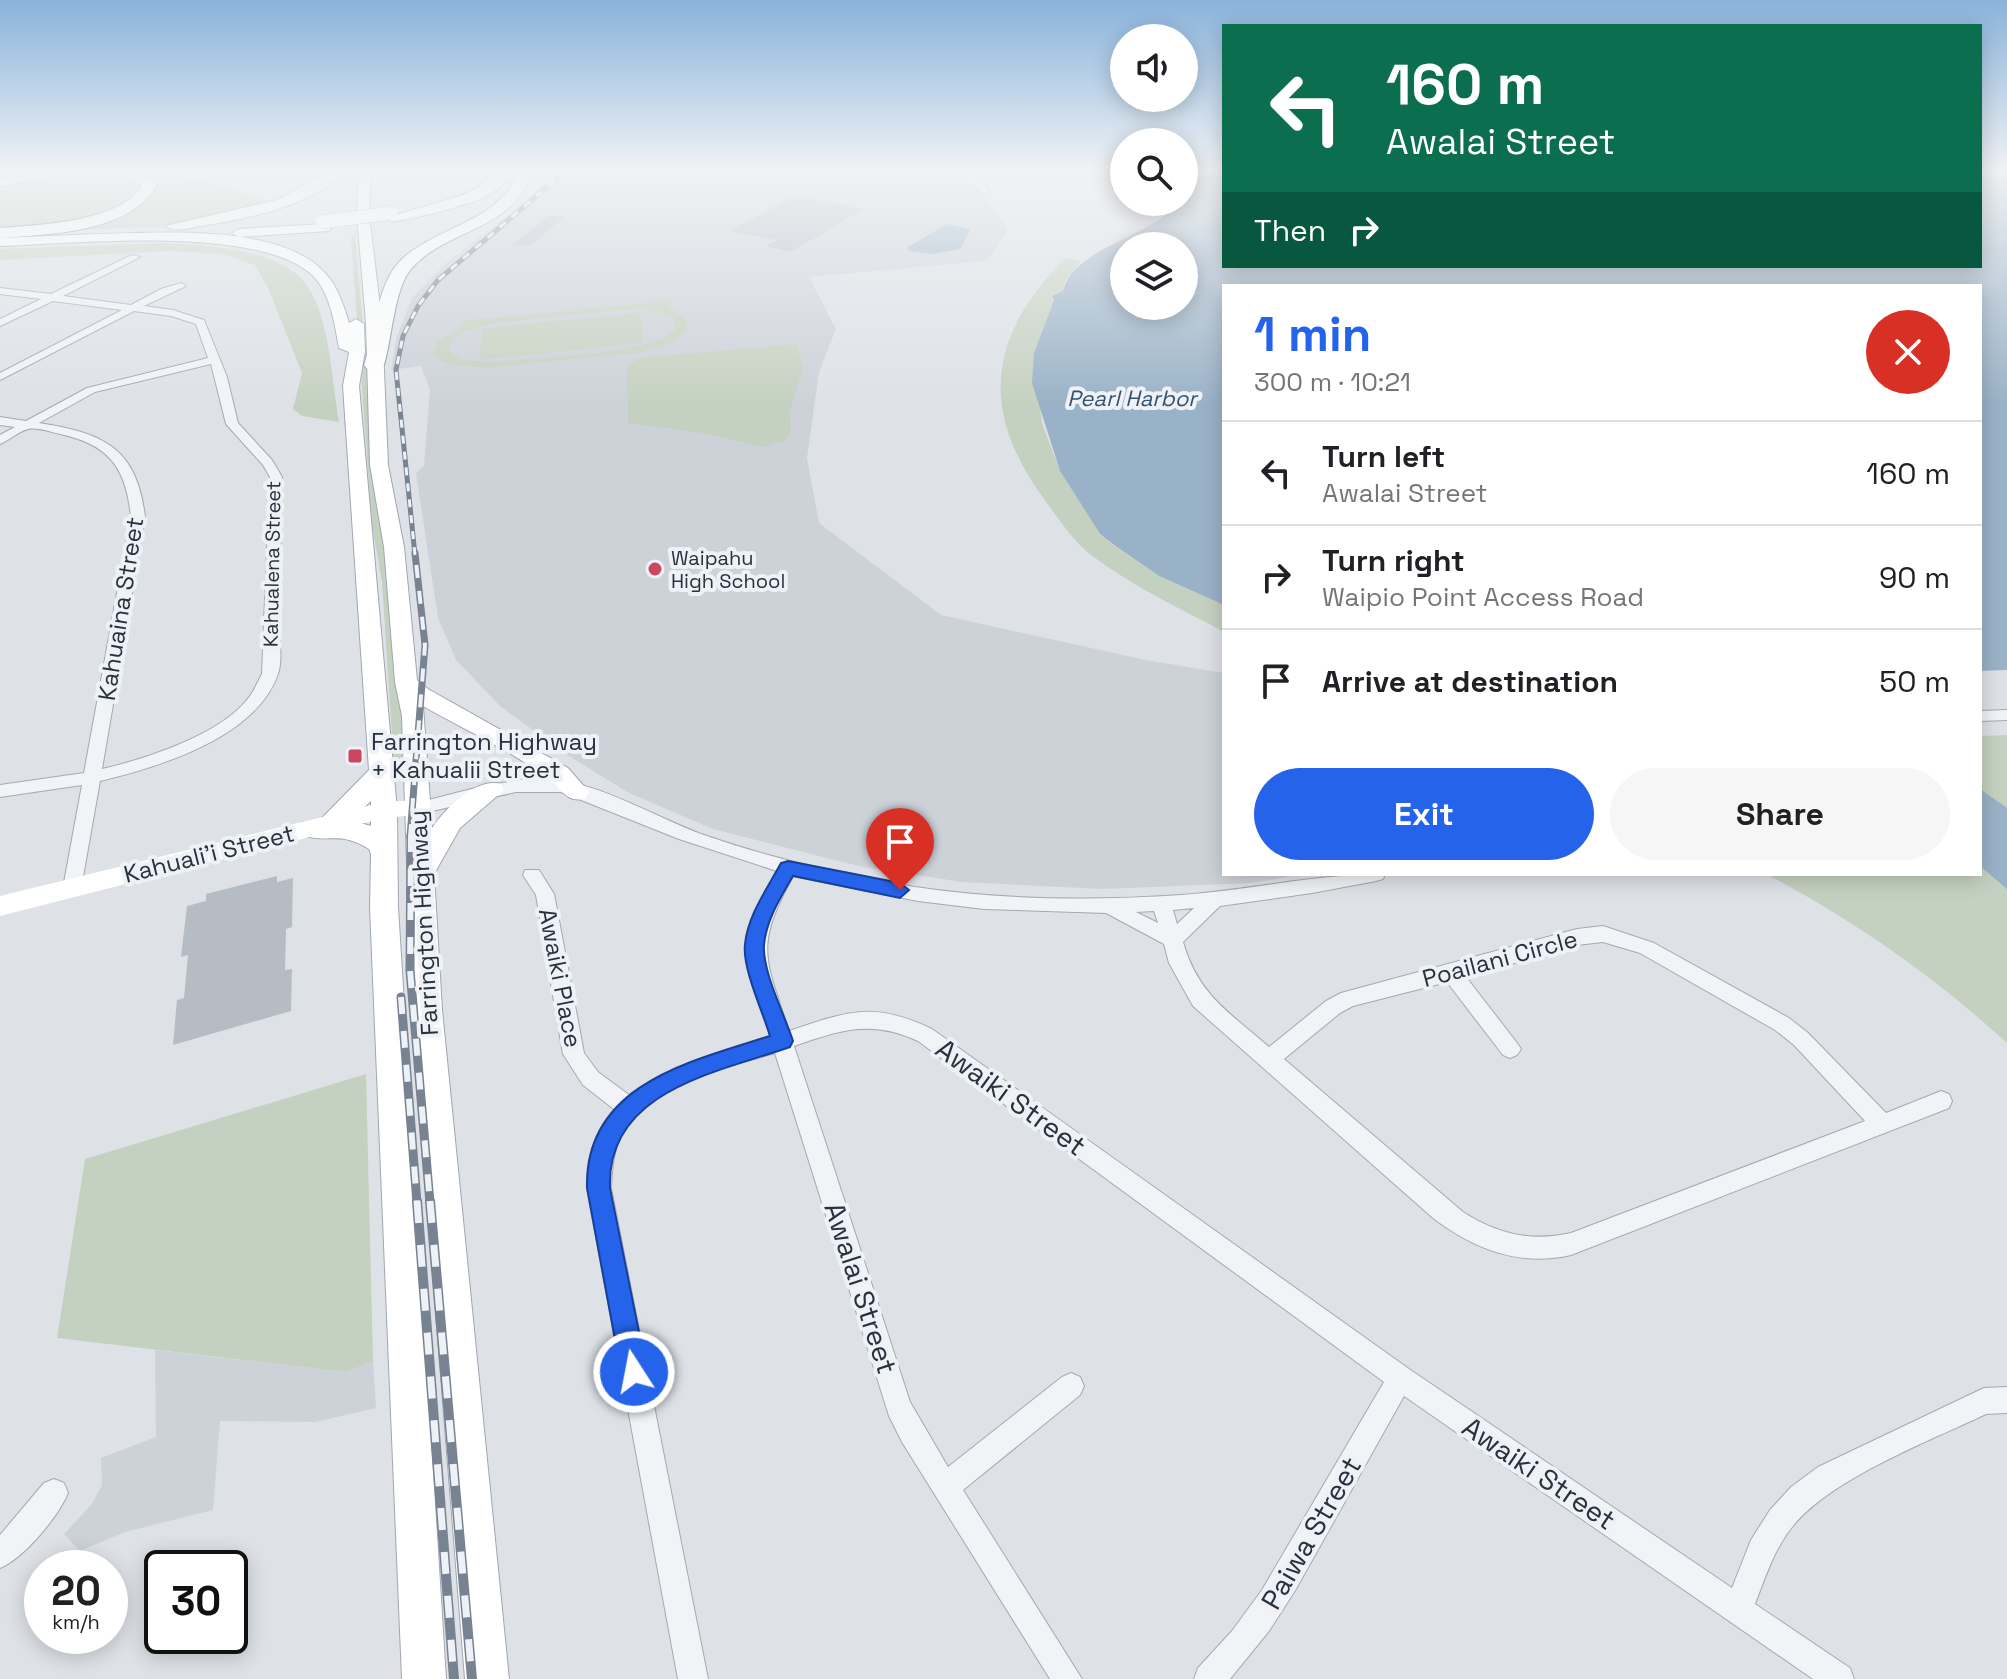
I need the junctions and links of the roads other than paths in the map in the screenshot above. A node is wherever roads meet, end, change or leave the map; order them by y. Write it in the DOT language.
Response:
graph roads {
  1 [pos="267,248"];
  2 [pos="350,248"];
  3 [pos="365,248"];
  4 [pos="428,248"];
  5 [pos="135,257"];
  6 [pos="351,265"];
  7 [pos="181,286"];
  8 [pos="0,291"];
  9 [pos="52,298"];
  10 [pos="354,301"];
  11 [pos="133,307"];
  12 [pos="0,323"];
  13 [pos="215,360"];
  14 [pos="131,361"];
  15 [pos="374,365"];
  16 [pos="0,377"];
  17 [pos="135,377"];
  18 [pos="351,386"];
  19 [pos="0,421"];
  20 [pos="27,426"];
  21 [pos="0,440"];
  22 [pos="406,682"];
  23 [pos="2007,715"];
  24 [pos="1982,716"];
  25 [pos="381,771"];
  26 [pos="92,775"];
  27 [pos="551,784"];
  28 [pos="492,790"];
  29 [pos="0,791"];
  30 [pos="577,792"];
  31 [pos="418,803"];
  32 [pos="384,810"];
  33 [pos="320,826"];
  34 [pos="384,854"];
  35 [pos="788,868"];
  36 [pos="532,875"];
  37 [pos="1367,876"];
  38 [pos="419,882"];
  39 [pos="72,888"];
  40 [pos="1214,900"];
  41 [pos="1162,904"];
  42 [pos="0,906"];
  43 [pos="1109,906"];
  44 [pos="1173,940"];
  45 [pos="1451,973"];
  46 [pos="783,1041"];
  47 [pos="1510,1049"];
  48 [pos="1269,1059"];
  49 [pos="1941,1101"];
  50 [pos="630,1108"];
  51 [pos="1882,1124"];
  52 [pos="1400,1378"];
  53 [pos="1071,1386"];
  54 [pos="2007,1400"];
  55 [pos="946,1486"];
  56 [pos="54,1493"];
  57 [pos="0,1554"];
  58 [pos="1739,1609"];
  59 [pos="424,1679"];
  60 [pos="487,1679"];
  61 [pos="693,1679"];
  62 [pos="1067,1679"];
  63 [pos="1209,1679"];
  64 [pos="1839,1679"];
  1 -- 18 [label="main road"];
  2 -- 6 [label="main road"];
  3 -- 15 [label="main road, Farrington Highway"];
  4 -- 15 [label="highway"];
  5 -- 9 [label="street"];
  7 -- 11 [label="street"];
  8 -- 9 [label="street, Kahualena Street"];
  9 -- 11 [label="street, Kahualena Street"];
  9 -- 12 [label="street"];
  10 -- 18 [label="main road, Farrington Highway"];
  11 -- 13 [label="street, Kahualena Street"];
  11 -- 16 [label="street"];
  13 -- 17 [label="street"];
  13 -- 26 [label="street, Kahualena Street"];
  14 -- 17 [label="street"];
  15 -- 22 [label="main road, Farrington Highway"];
  17 -- 20 [label="street"];
  18 -- 25 [label="main road, Farrington Highway"];
  19 -- 20 [label="street, Kahuaina Street"];
  20 -- 21 [label="street"];
  20 -- 26 [label="street, Kahuaina Street"];
  22 -- 30 [label="main road"];
  22 -- 31 [label="main road, Farrington Highway"];
  23 -- 24 [label="street"];
  25 -- 32 [label="main road, Farrington Highway"];
  25 -- 33 [label="main road"];
  26 -- 29 [label="street, Kahualena Street"];
  26 -- 39 [label="street, Kahuaina Street"];
  27 -- 28 [label="street"];
  27 -- 30 [label="street"];
  27 -- 31 [label="street"];
  28 -- 31 [label="street"];
  28 -- 38 [label="main road"];
  30 -- 35 [label="street"];
  31 -- 32 [label="street, Kahuali'i Street"];
  31 -- 38 [label="main road, Farrington Highway"];
  32 -- 33 [label="street, Kahuali'i Street"];
  32 -- 34 [label="main road, Farrington Highway"];
  33 -- 34 [label="main road"];
  33 -- 39 [label="street, Kahuali'i Street"];
  34 -- 59 [label="main road, Farrington Highway"];
  35 -- 43 [label="street"];
  35 -- 46 [label="street, Awalai Street"];
  36 -- 50 [label="street, Awaiki Place"];
  37 -- 40 [label="street"];
  38 -- 60 [label="main road, Farrington Highway"];
  39 -- 42 [label="street, Kahuali'i Street"];
  40 -- 41 [label="street"];
  40 -- 44 [label="street"];
  41 -- 43 [label="street"];
  41 -- 44 [label="street"];
  43 -- 44 [label="street"];
  44 -- 48 [label="street"];
  45 -- 47 [label="street"];
  45 -- 48 [label="street, Poailani Circle"];
  45 -- 51 [label="street, Poailani Circle"];
  46 -- 50 [label="street, Awaiki Street"];
  46 -- 52 [label="street, Awaiki Street"];
  46 -- 55 [label="street, Awalai Street"];
  48 -- 51 [label="street"];
  49 -- 51 [label="street"];
  50 -- 61 [label="street, Awaiki Street"];
  52 -- 58 [label="street, Awaiki Street"];
  52 -- 63 [label="street, Paiwa Street"];
  53 -- 55 [label="street"];
  54 -- 58 [label="street"];
  55 -- 62 [label="street, Awalai Street"];
  56 -- 57 [label="street"];
  58 -- 64 [label="street, Awaiki Street"];
}
